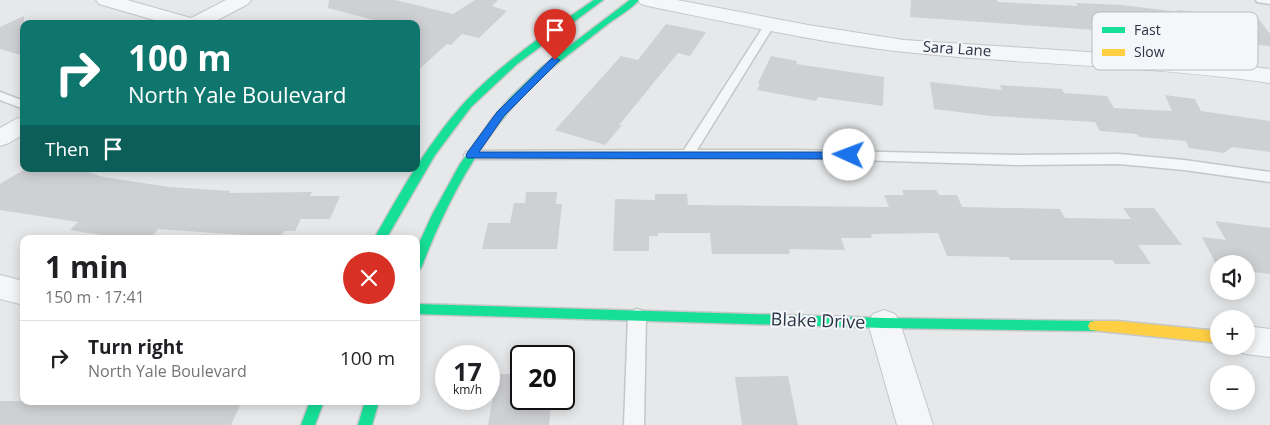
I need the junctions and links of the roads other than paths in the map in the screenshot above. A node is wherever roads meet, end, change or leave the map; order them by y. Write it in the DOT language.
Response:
graph roads {
  1 [pos="106,0"];
  2 [pos="241,0"];
  3 [pos="599,0"];
  4 [pos="636,0"];
  5 [pos="648,0"];
  6 [pos="1262,0"];
  7 [pos="1270,1"];
  8 [pos="189,20"];
  9 [pos="206,20"];
  10 [pos="770,24"];
  11 [pos="1092,59"];
  12 [pos="1224,70"];
  13 [pos="1270,76"];
  14 [pos="0,96"];
  15 [pos="20,104"];
  16 [pos="20,126"];
  17 [pos="0,138"];
  18 [pos="420,153"];
  19 [pos="431,153"];
  20 [pos="688,154"];
  21 [pos="471,155"];
  22 [pos="420,169"];
  23 [pos="418,172"];
  24 [pos="1270,177"];
  25 [pos="382,235"];
  26 [pos="420,254"];
  27 [pos="0,287"];
  28 [pos="20,292"];
  29 [pos="420,309"];
  30 [pos="637,316"];
  31 [pos="884,323"];
  32 [pos="1210,336"];
  33 [pos="1255,341"];
  34 [pos="1270,343"];
  35 [pos="316,405"];
  36 [pos="371,405"];
  37 [pos="308,425"];
  38 [pos="365,425"];
  39 [pos="634,425"];
  40 [pos="914,425"];
  1 -- 8 [label="street"];
  2 -- 9 [label="street"];
  3 -- 19 [label="street"];
  4 -- 21 [label="street"];
  5 -- 10 [label="street, Sara Lane"];
  6 -- 7 [label="lane"];
  10 -- 11 [label="street, Sara Lane"];
  10 -- 20 [label="lane"];
  12 -- 13 [label="street, Sara Lane"];
  14 -- 15 [label="lane"];
  16 -- 17 [label="street"];
  18 -- 19 [label="lane"];
  19 -- 22 [label="street"];
  20 -- 21 [label="lane"];
  20 -- 24 [label="lane"];
  21 -- 26 [label="street"];
  23 -- 25 [label="street"];
  27 -- 28 [label="street"];
  29 -- 30 [label="street, Blake Drive"];
  30 -- 31 [label="street, Blake Drive"];
  30 -- 39 [label="lane"];
  31 -- 32 [label="street, Blake Drive"];
  31 -- 40 [label="street"];
  33 -- 34 [label="street"];
  35 -- 37 [label="street"];
  36 -- 38 [label="street"];
}
